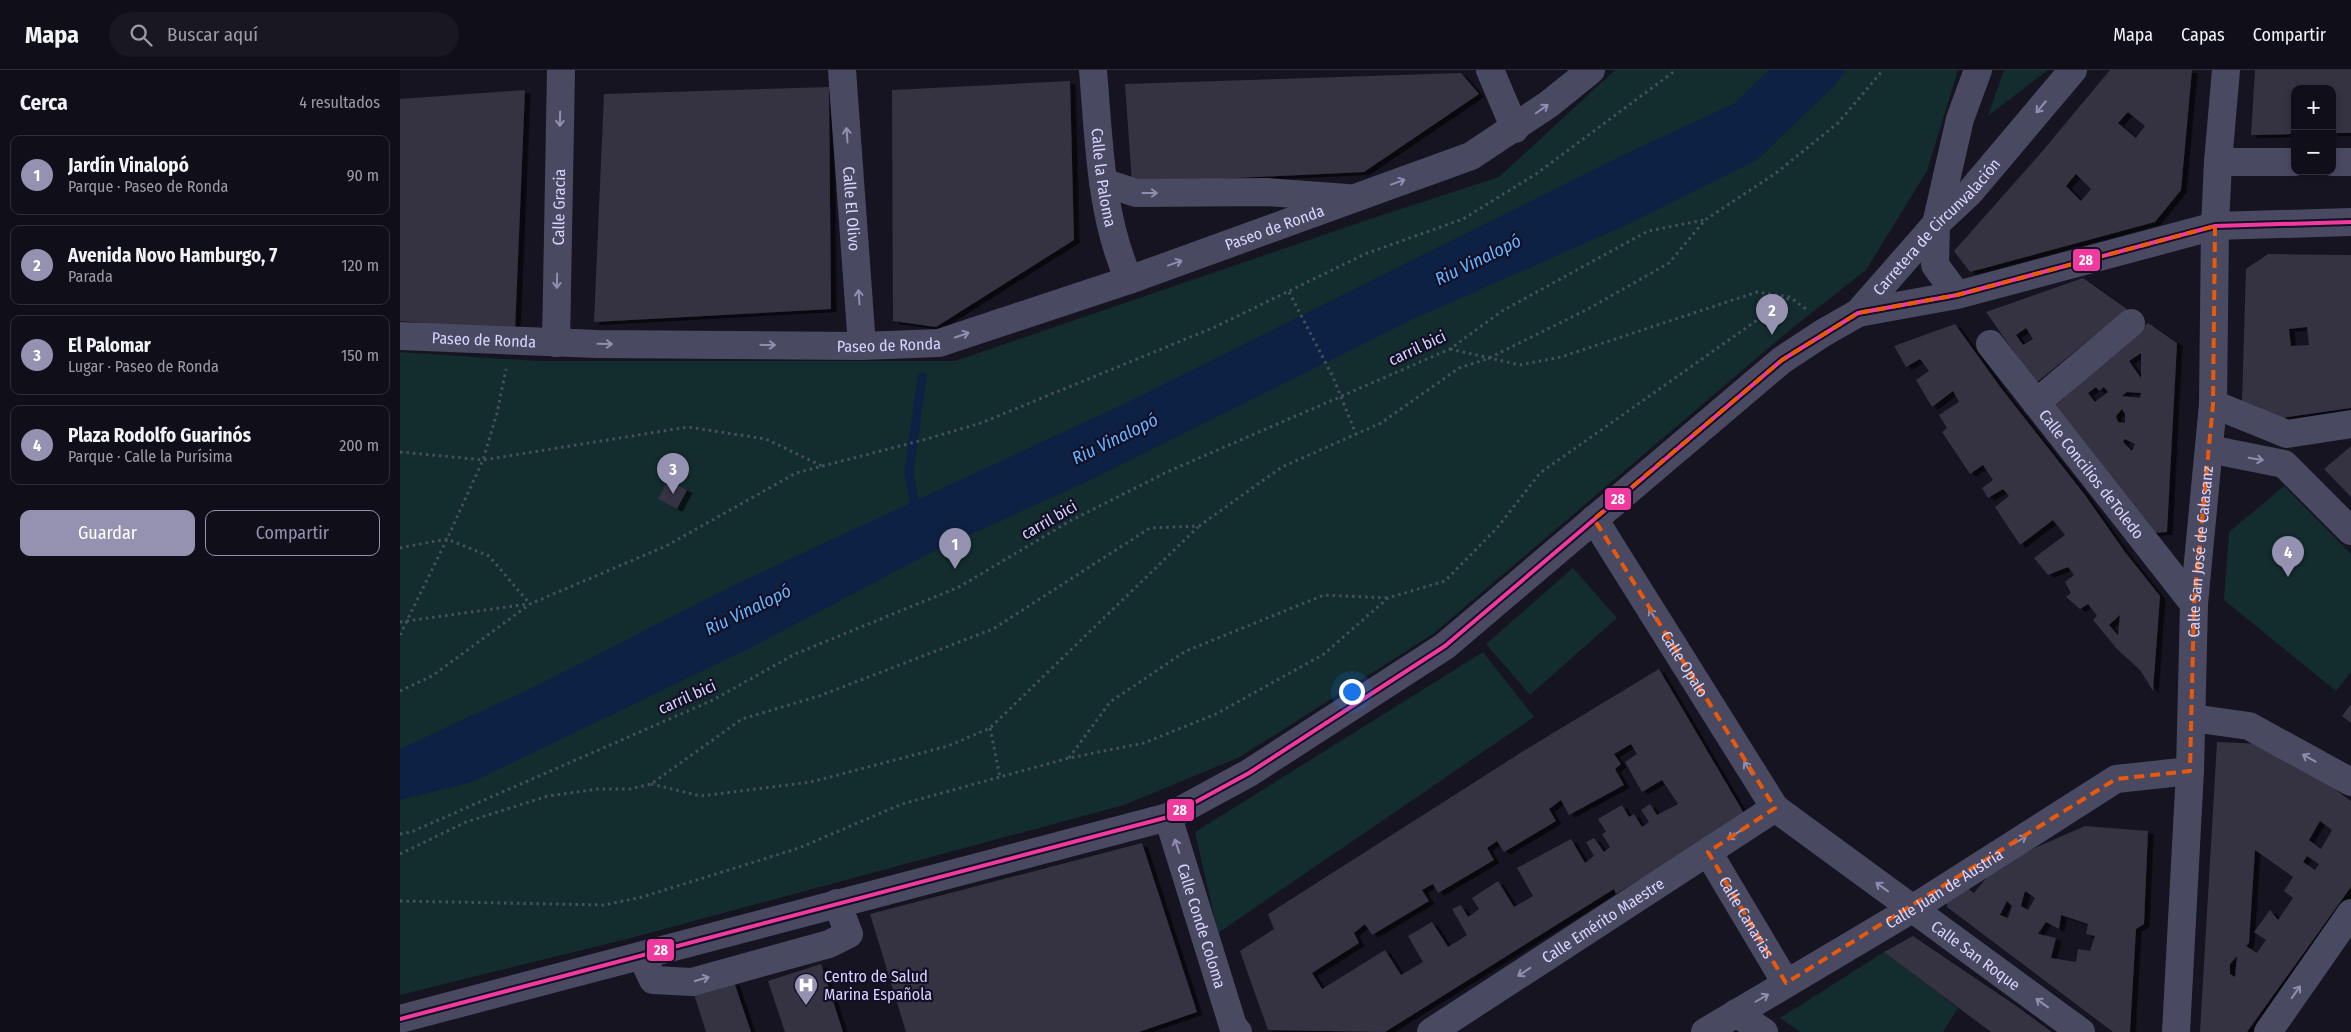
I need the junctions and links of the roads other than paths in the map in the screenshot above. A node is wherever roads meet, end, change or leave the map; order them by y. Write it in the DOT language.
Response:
graph roads {
  1 [pos="561,70"];
  2 [pos="842,70"];
  3 [pos="1093,70"];
  4 [pos="1490,70"];
  5 [pos="1591,70"];
  6 [pos="1978,70"];
  7 [pos="2073,70"];
  8 [pos="2226,70"];
  9 [pos="1515,129"];
  10 [pos="2218,162"];
  11 [pos="2291,162"];
  12 [pos="2336,162"];
  13 [pos="2351,162"];
  14 [pos="1103,182"];
  15 [pos="1353,199"];
  16 [pos="2351,222"];
  17 [pos="1936,224"];
  18 [pos="2215,226"];
  19 [pos="1129,280"];
  20 [pos="1957,295"];
  21 [pos="1858,314"];
  22 [pos="2131,323"];
  23 [pos="400,336"];
  24 [pos="556,343"];
  25 [pos="1990,344"];
  26 [pos="862,346"];
  27 [pos="2036,403"];
  28 [pos="2213,404"];
  29 [pos="2351,424"];
  30 [pos="2286,434"];
  31 [pos="2209,449"];
  32 [pos="2284,464"];
  33 [pos="1594,520"];
  34 [pos="2351,531"];
  35 [pos="2194,604"];
  36 [pos="2192,718"];
  37 [pos="2190,771"];
  38 [pos="2351,782"];
  39 [pos="1775,808"];
  40 [pos="1168,817"];
  41 [pos="1708,852"];
  42 [pos="837,903"];
  43 [pos="1912,909"];
  44 [pos="2351,913"];
  45 [pos="642,957"];
  46 [pos="1786,983"];
  47 [pos="1736,1013"];
  48 [pos="407,1023"];
  49 [pos="1460,1024"];
  50 [pos="1229,1030"];
  51 [pos="1430,1032"];
  52 [pos="1705,1032"];
  53 [pos="1764,1032"];
  54 [pos="2081,1032"];
  55 [pos="2176,1032"];
  56 [pos="2268,1032"];
  1 -- 24 [label="street, Calle Gracia, one-way"];
  26 -- 2 [label="street, Calle El Olivo, one-way"];
  3 -- 14 [label="street, Calle la Paloma"];
  4 -- 9 [label="street"];
  9 -- 5 [label="street, Paseo de Ronda, one-way"];
  6 -- 17 [label="street"];
  7 -- 17 [label="street, Carretera de Circunvalación, one-way"];
  8 -- 10 [label="street, Calle San José de Calasanz"];
  15 -- 9 [label="street, Paseo de Ronda, one-way"];
  10 -- 11 [label="street"];
  10 -- 18 [label="street, Calle San José de Calasanz"];
  12 -- 13 [label="street"];
  14 -- 15 [label="street, Paseo de Ronda, one-way"];
  14 -- 19 [label="street, Calle la Paloma"];
  19 -- 15 [label="street, Paseo de Ronda, one-way"];
  16 -- 18 [label="street"];
  17 -- 20 [label="street"];
  17 -- 21 [label="street, Carretera de Circunvalación"];
  18 -- 20 [label="street"];
  18 -- 28 [label="street, Calle San José de Calasanz"];
  26 -- 19 [label="street, Paseo de Ronda, one-way"];
  20 -- 21 [label="street"];
  21 -- 33 [label="street, Carretera de Circunvalación"];
  22 -- 27 [label="street"];
  23 -- 24 [label="street, Paseo de Ronda"];
  24 -- 26 [label="street, Paseo de Ronda, one-way"];
  25 -- 27 [label="street, Calle Concilios deToledo"];
  27 -- 35 [label="street, Calle Concilios deToledo"];
  28 -- 30 [label="street"];
  28 -- 31 [label="street, Calle San José de Calasanz"];
  29 -- 30 [label="street"];
  30 -- 32 [label="street"];
  31 -- 32 [label="street, one-way"];
  31 -- 35 [label="street, Calle San José de Calasanz"];
  32 -- 34 [label="street"];
  39 -- 33 [label="street, Calle Opalo, one-way"];
  33 -- 40 [label="street, Carretera de Circunvalación"];
  35 -- 36 [label="street, Calle San José de Calasanz"];
  36 -- 37 [label="street, Calle San José de Calasanz"];
  38 -- 36 [label="street, one-way"];
  43 -- 37 [label="street, Calle Juan de Austria, one-way"];
  37 -- 55 [label="street, Calle San José de Calasanz"];
  39 -- 41 [label="street, Calle Emérito Maestre, one-way"];
  43 -- 39 [label="street, Calle San Roque, one-way"];
  40 -- 42 [label="street, Carretera de Circunvalación"];
  50 -- 40 [label="street, Calle Conde Coloma, one-way"];
  41 -- 46 [label="street, Calle Canarias"];
  41 -- 49 [label="street, Calle Emérito Maestre, one-way"];
  42 -- 45 [label="street, Carretera de Circunvalación"];
  45 -- 42 [label="street, one-way"];
  43 -- 46 [label="street, Calle Juan de Austria"];
  54 -- 43 [label="street, Calle San Roque, one-way"];
  56 -- 44 [label="street, one-way"];
  45 -- 48 [label="street, Carretera de Circunvalación"];
  47 -- 46 [label="street, Calle Juan de Austria, one-way"];
  47 -- 52 [label="street, Calle Juan de Austria"];
  47 -- 53 [label="street"];
  49 -- 51 [label="street, Calle Emérito Maestre"];
}
